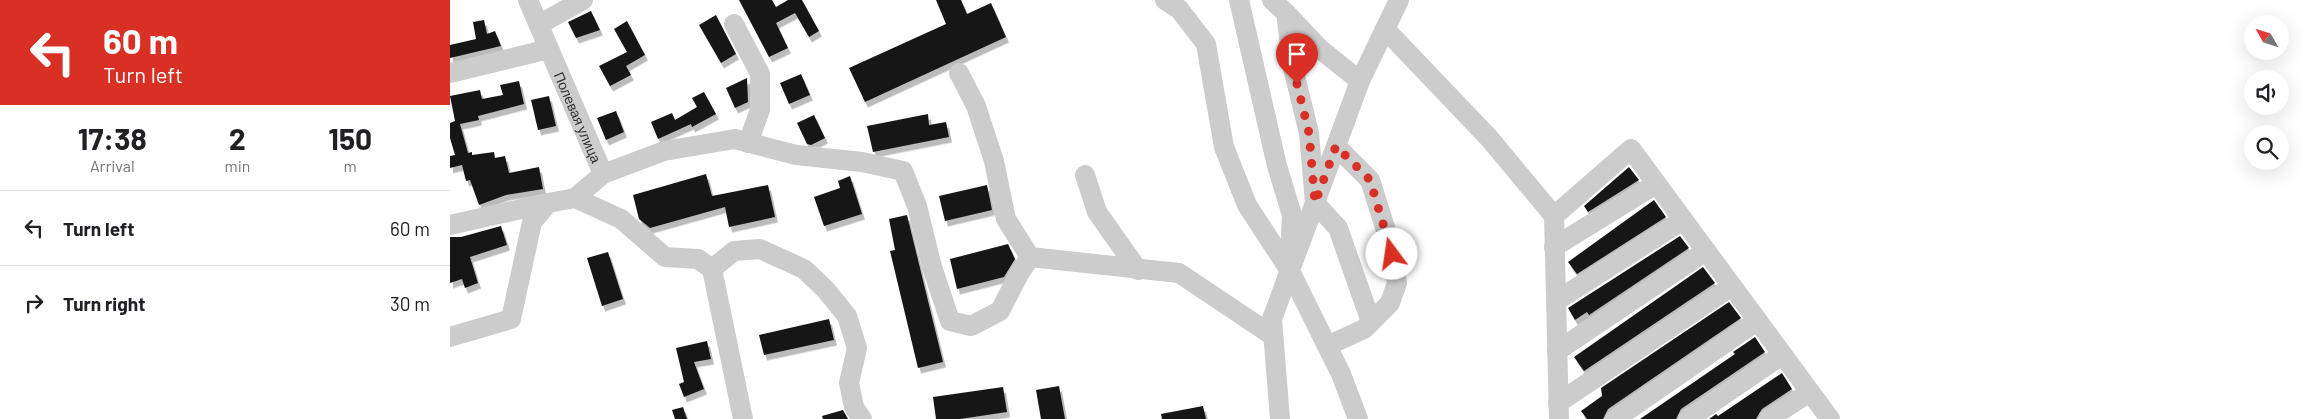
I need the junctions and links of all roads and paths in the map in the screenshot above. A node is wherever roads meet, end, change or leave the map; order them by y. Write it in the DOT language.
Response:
graph roads {
  1 [pos="528,0"];
  2 [pos="583,0"];
  3 [pos="1239,0"];
  4 [pos="1399,0"];
  5 [pos="1177,3"];
  6 [pos="1279,6"];
  7 [pos="540,24"];
  8 [pos="734,24"];
  9 [pos="1386,29"];
  10 [pos="549,49"];
  11 [pos="450,73"];
  12 [pos="959,74"];
  13 [pos="1360,81"];
  14 [pos="748,143"];
  15 [pos="1336,146"];
  16 [pos="603,174"];
  17 [pos="1085,175"];
  18 [pos="1656,184"];
  19 [pos="575,198"];
  20 [pos="548,203"];
  21 [pos="1315,203"];
  22 [pos="1554,216"];
  23 [pos="1683,220"];
  24 [pos="450,225"];
  25 [pos="1554,247"];
  26 [pos="1706,251"];
  27 [pos="1030,257"];
  28 [pos="712,268"];
  29 [pos="1138,270"];
  30 [pos="1290,271"];
  31 [pos="1732,286"];
  32 [pos="1556,301"];
  33 [pos="1757,321"];
  34 [pos="1371,322"];
  35 [pos="1273,336"];
  36 [pos="450,337"];
  37 [pos="1327,346"];
  38 [pos="1557,351"];
  39 [pos="1782,355"];
  40 [pos="1810,392"];
  41 [pos="1558,411"];
  42 [pos="743,419"];
  43 [pos="862,419"];
  44 [pos="1280,419"];
  45 [pos="1358,419"];
  46 [pos="1615,419"];
  47 [pos="1688,419"];
  48 [pos="1768,419"];
  49 [pos="1830,419"];
  1 -- 7 [label="street, Полевая улица"];
  2 -- 7 [label="street"];
  3 -- 30 [label="street"];
  4 -- 9 [label="street"];
  5 -- 30 [label="street"];
  6 -- 13 [label="street"];
  6 -- 21 [label="street"];
  7 -- 10 [label="street, Полевая улица"];
  8 -- 14 [label="street"];
  9 -- 13 [label="street"];
  9 -- 22 [label="street"];
  10 -- 11 [label="street"];
  10 -- 16 [label="street, Полевая улица"];
  12 -- 27 [label="street"];
  13 -- 15 [label="street"];
  14 -- 16 [label="street"];
  14 -- 27 [label="street"];
  15 -- 21 [label="street"];
  15 -- 34 [label="street"];
  16 -- 19 [label="street, Полевая улица"];
  17 -- 29 [label="street"];
  18 -- 22 [label="street"];
  18 -- 23 [label="street"];
  18 -- 25 [label="street"];
  19 -- 20 [label="street"];
  19 -- 28 [label="street"];
  20 -- 24 [label="street"];
  20 -- 36 [label="street"];
  21 -- 30 [label="street"];
  21 -- 34 [label="street"];
  22 -- 25 [label="street"];
  23 -- 26 [label="street"];
  23 -- 32 [label="street"];
  25 -- 32 [label="street"];
  26 -- 31 [label="street"];
  26 -- 38 [label="street"];
  27 -- 29 [label="street"];
  28 -- 42 [label="street"];
  28 -- 43 [label="street"];
  29 -- 35 [label="street"];
  30 -- 35 [label="street"];
  30 -- 37 [label="street"];
  31 -- 33 [label="street"];
  31 -- 41 [label="street"];
  32 -- 38 [label="street"];
  33 -- 39 [label="street"];
  33 -- 46 [label="street"];
  34 -- 37 [label="street"];
  35 -- 44 [label="street"];
  37 -- 45 [label="street"];
  38 -- 41 [label="street"];
  39 -- 40 [label="street"];
  39 -- 47 [label="street"];
  40 -- 48 [label="street"];
  40 -- 49 [label="street"];
}
